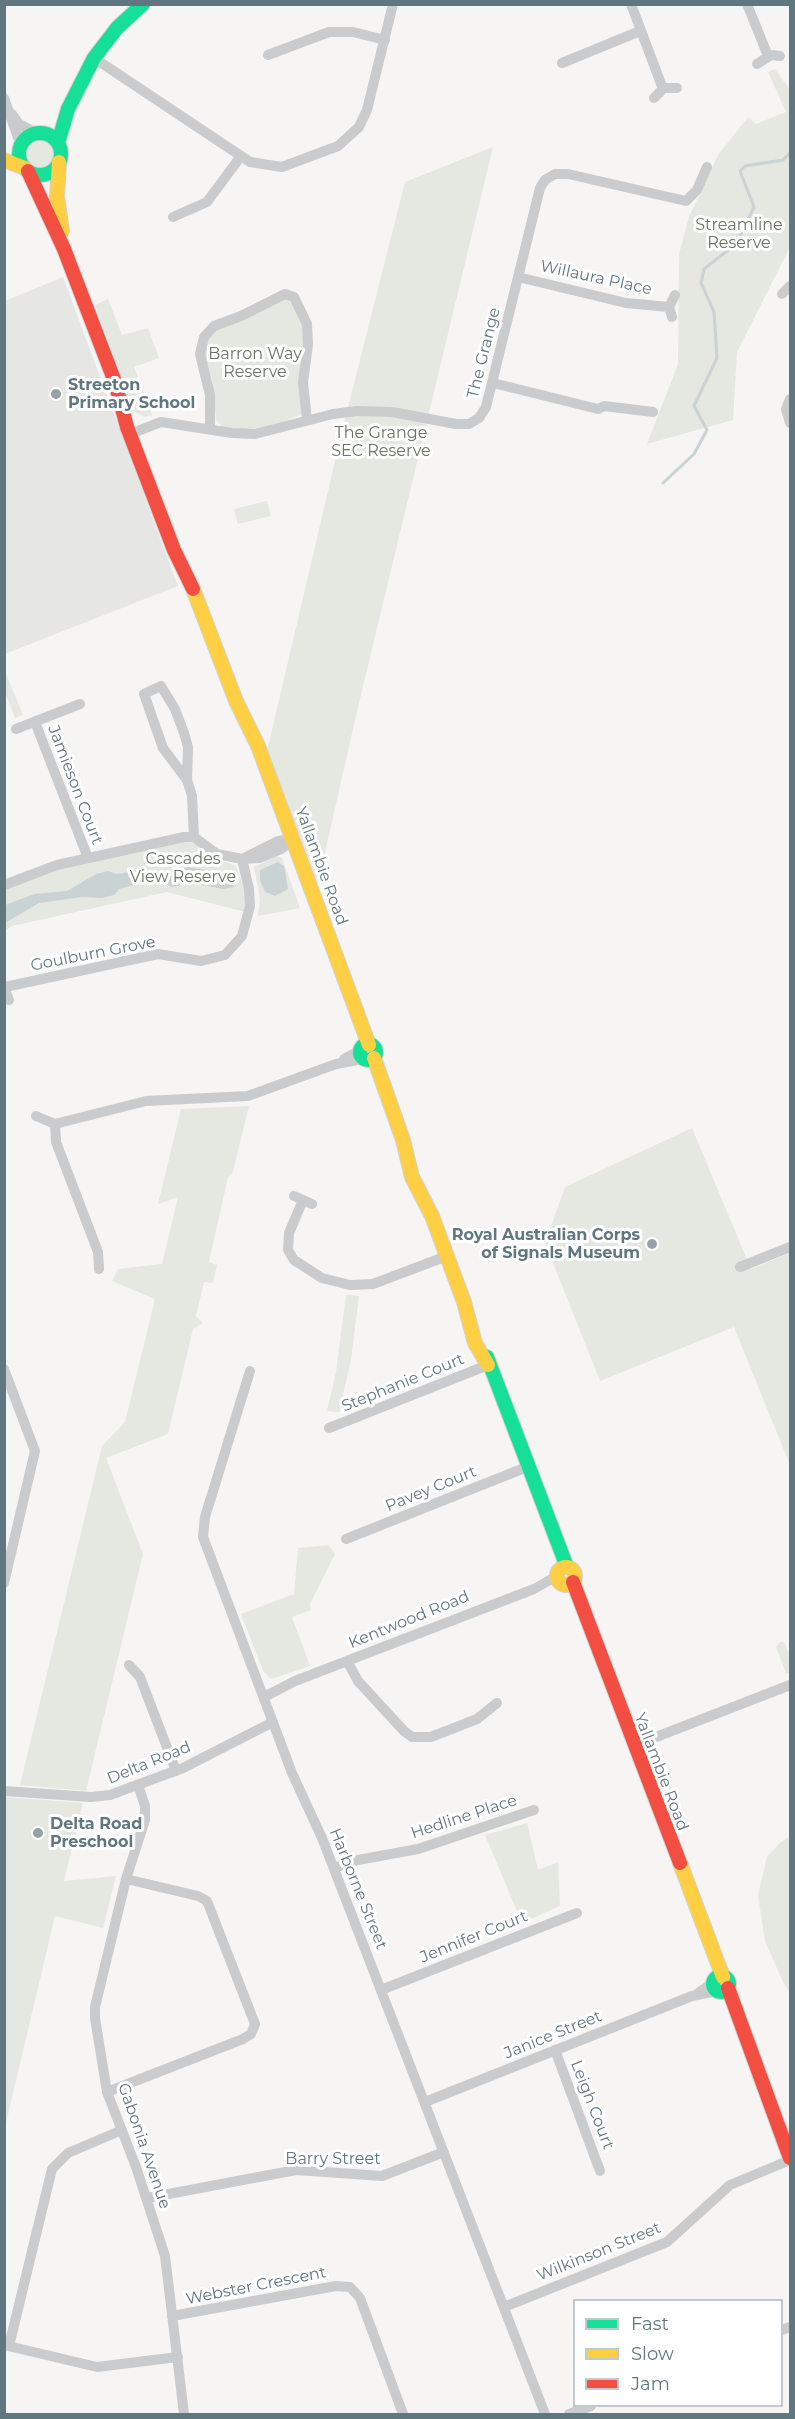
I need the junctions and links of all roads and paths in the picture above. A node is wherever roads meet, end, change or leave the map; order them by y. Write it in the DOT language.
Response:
graph roads {
  1 [pos="143,4"];
  2 [pos="393,4"];
  3 [pos="631,4"];
  4 [pos="747,4"];
  5 [pos="640,31"];
  6 [pos="385,40"];
  7 [pos="268,55"];
  8 [pos="768,56"];
  9 [pos="780,56"];
  10 [pos="94,58"];
  11 [pos="562,63"];
  12 [pos="757,64"];
  13 [pos="677,88"];
  14 [pos="663,89"];
  15 [pos="4,98"];
  16 [pos="654,98"];
  17 [pos="68,109"];
  18 [pos="10,112"];
  19 [pos="41,134"];
  20 [pos="58,143"];
  21 [pos="20,147"];
  22 [pos="4,152"];
  23 [pos="241,156"];
  24 [pos="4,160"];
  25 [pos="59,161"];
  26 [pos="707,167"];
  27 [pos="27,169"];
  28 [pos="173,216"];
  29 [pos="64,249"];
  30 [pos="518,277"];
  31 [pos="790,286"];
  32 [pos="782,294"];
  33 [pos="675,295"];
  34 [pos="493,383"];
  35 [pos="790,399"];
  36 [pos="653,412"];
  37 [pos="307,420"];
  38 [pos="790,423"];
  39 [pos="210,428"];
  40 [pos="136,432"];
  41 [pos="80,704"];
  42 [pos="35,722"];
  43 [pos="16,729"];
  44 [pos="187,780"];
  45 [pos="194,837"];
  46 [pos="288,841"];
  47 [pos="88,858"];
  48 [pos="242,859"];
  49 [pos="4,885"];
  50 [pos="5,987"];
  51 [pos="9,1000"];
  52 [pos="366,1053"];
  53 [pos="36,1116"];
  54 [pos="55,1124"];
  55 [pos="303,1200"];
  56 [pos="790,1247"];
  57 [pos="447,1256"];
  58 [pos="740,1268"];
  59 [pos="99,1269"];
  60 [pos="488,1365"];
  61 [pos="4,1369"];
  62 [pos="250,1371"];
  63 [pos="329,1428"];
  64 [pos="527,1467"];
  65 [pos="346,1539"];
  66 [pos="563,1577"];
  67 [pos="4,1583"];
  68 [pos="347,1661"];
  69 [pos="129,1665"];
  70 [pos="790,1685"];
  71 [pos="262,1694"];
  72 [pos="497,1703"];
  73 [pos="274,1727"];
  74 [pos="633,1746"];
  75 [pos="176,1771"];
  76 [pos="138,1785"];
  77 [pos="4,1791"];
  78 [pos="534,1810"];
  79 [pos="334,1868"];
  80 [pos="126,1879"];
  81 [pos="577,1913"];
  82 [pos="719,1985"];
  83 [pos="381,1990"];
  84 [pos="555,2050"];
  85 [pos="107,2092"];
  86 [pos="425,2102"];
  87 [pos="122,2130"];
  88 [pos="444,2152"];
  89 [pos="790,2159"];
  90 [pos="600,2171"];
  91 [pos="147,2198"];
  92 [pos="504,2307"];
  93 [pos="172,2316"];
  94 [pos="7,2346"];
  95 [pos="178,2357"];
  96 [pos="589,2407"];
  97 [pos="184,2415"];
  98 [pos="403,2415"];
  99 [pos="545,2415"];
  100 [pos="569,2415"];
  1 -- 10 [label="street"];
  2 -- 6 [label="street"];
  3 -- 5 [label="street"];
  4 -- 8 [label="street"];
  5 -- 11 [label="street"];
  5 -- 14 [label="street"];
  6 -- 7 [label="street"];
  6 -- 23 [label="street"];
  8 -- 9 [label="street"];
  8 -- 12 [label="street"];
  10 -- 17 [label="street"];
  10 -- 23 [label="street"];
  13 -- 14 [label="street"];
  14 -- 16 [label="street"];
  15 -- 18 [label="street"];
  17 -- 19 [label="street"];
  17 -- 20 [label="street"];
  18 -- 19 [label="street"];
  18 -- 21 [label="street"];
  19 -- 20 [label="street"];
  19 -- 21 [label="street"];
  20 -- 25 [label="street"];
  21 -- 22 [label="street"];
  21 -- 27 [label="street"];
  23 -- 28 [label="street"];
  24 -- 27 [label="street"];
  25 -- 27 [label="street"];
  25 -- 29 [label="street, Yallambie Road"];
  26 -- 30 [label="street, The Grange"];
  27 -- 29 [label="street, Yallambie Road"];
  29 -- 40 [label="street, Yallambie Road"];
  30 -- 33 [label="street, Willaura Place"];
  30 -- 34 [label="street, The Grange"];
  31 -- 32 [label="street"];
  34 -- 36 [label="street"];
  34 -- 37 [label="street, The Grange"];
  35 -- 38 [label="street"];
  37 -- 39 [label="street, The Grange"];
  37 -- 39 [label="street"];
  39 -- 40 [label="street, The Grange"];
  40 -- 46 [label="street, Yallambie Road"];
  41 -- 42 [label="street, Jamieson Court"];
  42 -- 43 [label="street, Jamieson Court"];
  42 -- 47 [label="street, Jamieson Court"];
  44 -- 44 [label="street"];
  44 -- 45 [label="street"];
  45 -- 47 [label="street"];
  45 -- 48 [label="street"];
  46 -- 48 [label="street"];
  46 -- 52 [label="street, Yallambie Road"];
  47 -- 49 [label="street"];
  48 -- 50 [label="street, Goulburn Grove"];
  50 -- 51 [label="street, Goulburn Grove"];
  52 -- 54 [label="street"];
  52 -- 57 [label="street, Yallambie Road"];
  53 -- 54 [label="street"];
  54 -- 59 [label="street"];
  55 -- 57 [label="street"];
  56 -- 58 [label="street"];
  57 -- 60 [label="street, Yallambie Road"];
  60 -- 63 [label="street, Stephanie Court"];
  60 -- 64 [label="street, Yallambie Road"];
  61 -- 67 [label="street"];
  62 -- 71 [label="street, Harborne Street"];
  64 -- 65 [label="street, Pavey Court"];
  64 -- 66 [label="street, Yallambie Road"];
  66 -- 68 [label="street, Kentwood Road"];
  66 -- 74 [label="street, Yallambie Road"];
  68 -- 71 [label="street, Kentwood Road"];
  68 -- 72 [label="street"];
  69 -- 75 [label="street"];
  70 -- 74 [label="street"];
  71 -- 73 [label="street, Harborne Street"];
  73 -- 75 [label="street, Delta Road"];
  73 -- 79 [label="street, Harborne Street"];
  74 -- 82 [label="street, Yallambie Road"];
  75 -- 76 [label="street, Delta Road"];
  76 -- 77 [label="street, Delta Road"];
  76 -- 80 [label="street, Gabonia Avenue"];
  78 -- 79 [label="street, Hedline Place"];
  79 -- 83 [label="street, Harborne Street"];
  80 -- 85 [label="street, Gabonia Avenue"];
  80 -- 85 [label="street"];
  81 -- 83 [label="street, Jennifer Court"];
  82 -- 84 [label="street, Janice Street"];
  82 -- 89 [label="street, Yallambie Road"];
  83 -- 86 [label="street, Harborne Street"];
  84 -- 86 [label="street, Janice Street"];
  84 -- 90 [label="street, Leigh Court"];
  85 -- 87 [label="street, Gabonia Avenue"];
  86 -- 88 [label="street, Harborne Street"];
  87 -- 91 [label="street, Gabonia Avenue"];
  87 -- 94 [label="street"];
  88 -- 91 [label="street, Barry Street"];
  88 -- 92 [label="street, Harborne Street"];
  89 -- 92 [label="street, Wilkinson Street"];
  91 -- 93 [label="street, Gabonia Avenue"];
  92 -- 99 [label="street, Harborne Street"];
  93 -- 95 [label="street, Gabonia Avenue"];
  93 -- 98 [label="street, Webster Crescent"];
  94 -- 95 [label="street"];
  95 -- 97 [label="street, Gabonia Avenue"];
  96 -- 100 [label="street"];
}
